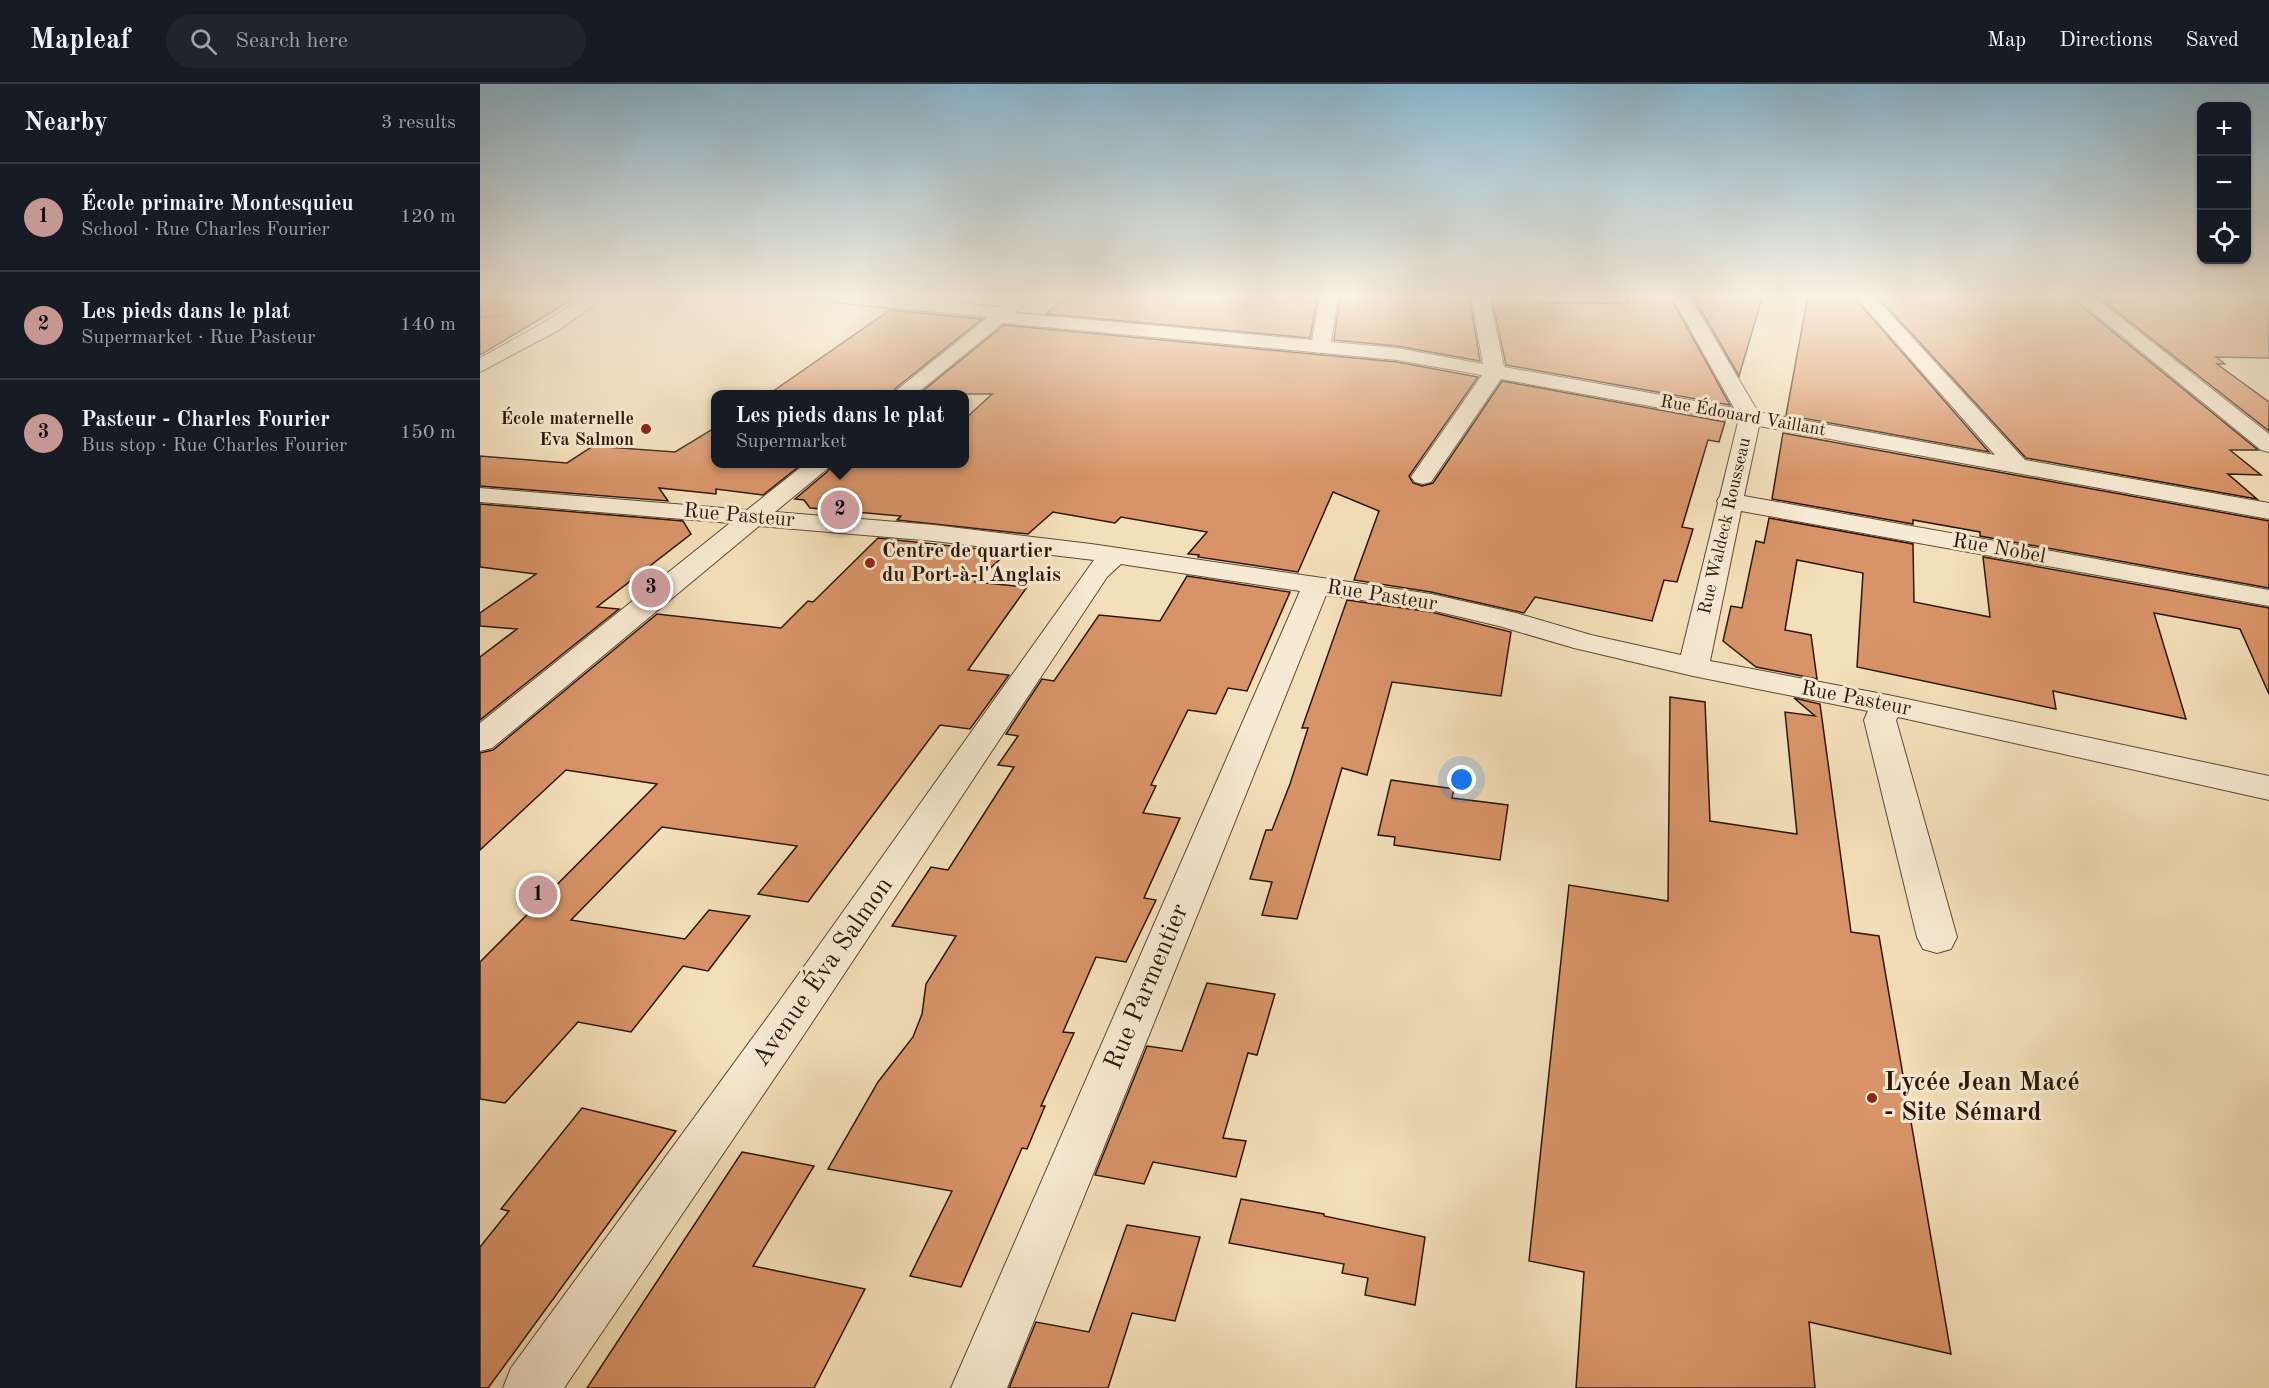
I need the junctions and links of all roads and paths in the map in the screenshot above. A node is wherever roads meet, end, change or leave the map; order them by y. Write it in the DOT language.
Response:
graph roads {
  1 [pos="498,356"];
  2 [pos="951,356"];
  3 [pos="1407,356"];
  4 [pos="1492,356"];
  5 [pos="1715,356"];
  6 [pos="1918,356"];
  7 [pos="2157,356"];
  8 [pos="480,366"];
  9 [pos="1495,372"];
  10 [pos="909,390"];
  11 [pos="1750,418"];
  12 [pos="2269,445"];
  13 [pos="2017,465"];
  14 [pos="814,468"];
  15 [pos="1423,477"];
  16 [pos="480,495"];
  17 [pos="1729,501"];
  18 [pos="2269,511"];
  19 [pos="753,517"];
  20 [pos="1114,556"];
  21 [pos="1316,586"];
  22 [pos="2269,598"];
  23 [pos="1693,667"];
  24 [pos="1888,705"];
  25 [pos="480,740"];
  26 [pos="2269,788"];
  27 [pos="1937,937"];
  28 [pos="531,1388"];
  29 [pos="979,1388"];
  1 -- 8 [label="street"];
  2 -- 10 [label="street"];
  3 -- 9 [label="street, Rue Édouard Vaillant"];
  4 -- 9 [label="street"];
  5 -- 11 [label="street, Rue Waldeck Rousseau"];
  6 -- 13 [label="street"];
  7 -- 12 [label="street"];
  9 -- 11 [label="street, Rue Édouard Vaillant"];
  9 -- 15 [label="street"];
  11 -- 13 [label="street, Rue Édouard Vaillant"];
  11 -- 17 [label="street, Rue Waldeck Rousseau"];
  13 -- 18 [label="street, Rue Édouard Vaillant"];
  14 -- 19 [label="street"];
  16 -- 19 [label="street, Rue Pasteur"];
  17 -- 22 [label="street, Rue Nobel"];
  17 -- 23 [label="street, Rue Waldeck Rousseau"];
  19 -- 20 [label="street, Rue Pasteur"];
  19 -- 25 [label="street"];
  20 -- 21 [label="street, Rue Pasteur"];
  20 -- 28 [label="street, Avenue Éva Salmon"];
  21 -- 23 [label="street, Rue Pasteur"];
  21 -- 29 [label="street, Rue Parmentier"];
  23 -- 24 [label="street, Rue Pasteur"];
  24 -- 26 [label="street, Rue Pasteur"];
  24 -- 27 [label="street"];
}
